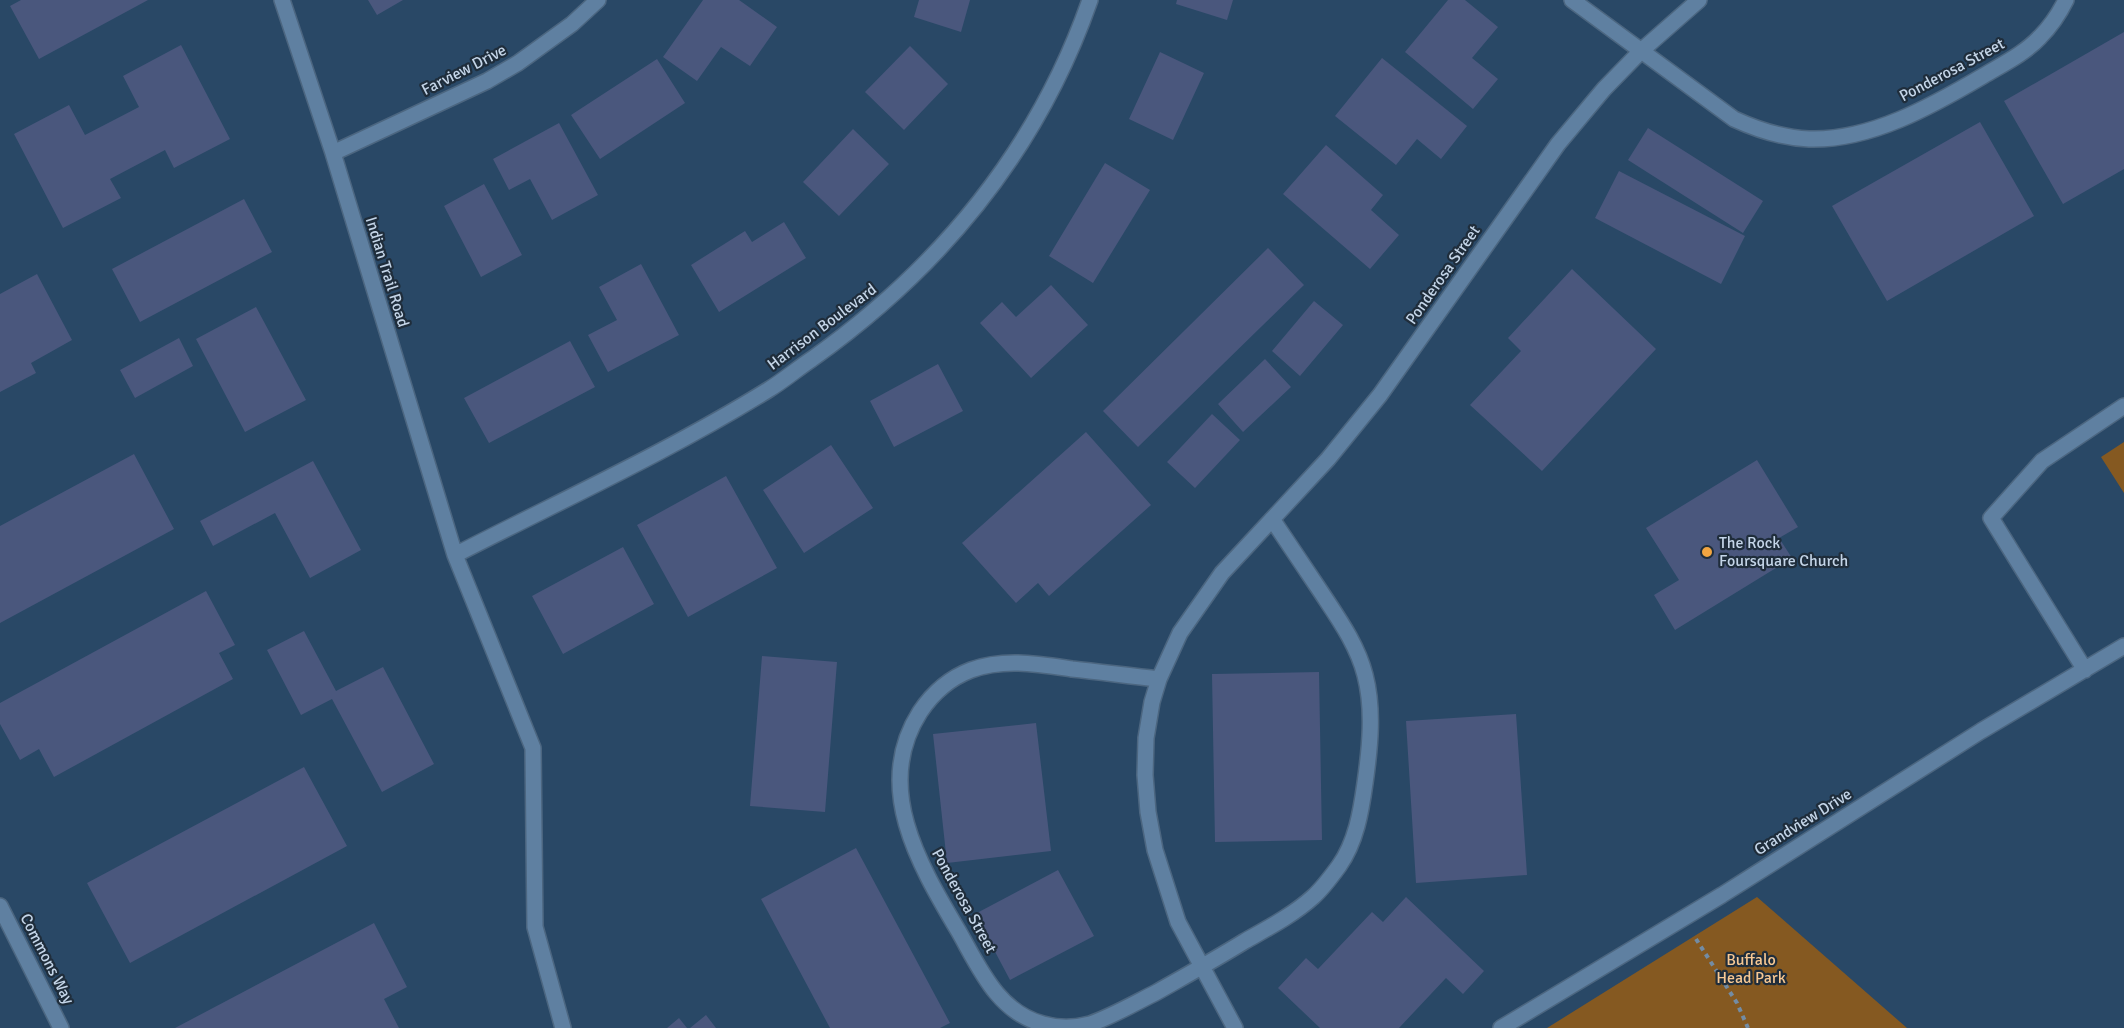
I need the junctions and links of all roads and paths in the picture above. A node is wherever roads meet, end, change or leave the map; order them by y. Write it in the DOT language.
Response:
graph roads {
  1 [pos="282,0"];
  2 [pos="598,0"];
  3 [pos="1090,0"];
  4 [pos="1572,0"];
  5 [pos="1699,0"];
  6 [pos="2066,0"];
  7 [pos="1641,51"];
  8 [pos="333,153"];
  9 [pos="2124,406"];
  10 [pos="1272,519"];
  11 [pos="455,555"];
  12 [pos="2124,646"];
  13 [pos="2085,670"];
  14 [pos="1159,679"];
  15 [pos="0,906"];
  16 [pos="1682,919"];
  17 [pos="1201,968"];
  18 [pos="59,1027"];
  19 [pos="563,1028"];
  20 [pos="1235,1028"];
  21 [pos="1502,1028"];
  22 [pos="1748,1028"];
  1 -- 8 [label="street, Indian Trail Road"];
  2 -- 8 [label="street, Farview Drive"];
  3 -- 11 [label="street, Harrison Boulevard"];
  4 -- 7 [label="street, Ponderosa Street"];
  5 -- 7 [label="street, Ponderosa Street"];
  6 -- 7 [label="street, Ponderosa Street"];
  7 -- 10 [label="street, Ponderosa Street"];
  8 -- 11 [label="street, Indian Trail Road"];
  9 -- 13 [label="street"];
  10 -- 14 [label="street, Ponderosa Street"];
  10 -- 17 [label="street, Ponderosa Street"];
  11 -- 19 [label="street, Indian Trail Road"];
  12 -- 13 [label="street, Grandview Drive"];
  13 -- 16 [label="street, Grandview Drive"];
  14 -- 17 [label="street, Ponderosa Street"];
  14 -- 17 [label="street, Ponderosa Street"];
  15 -- 18 [label="street, Commons Way"];
  16 -- 21 [label="street, Grandview Drive"];
  16 -- 22 [label="path"];
  17 -- 20 [label="street, Ponderosa Street"];
}
